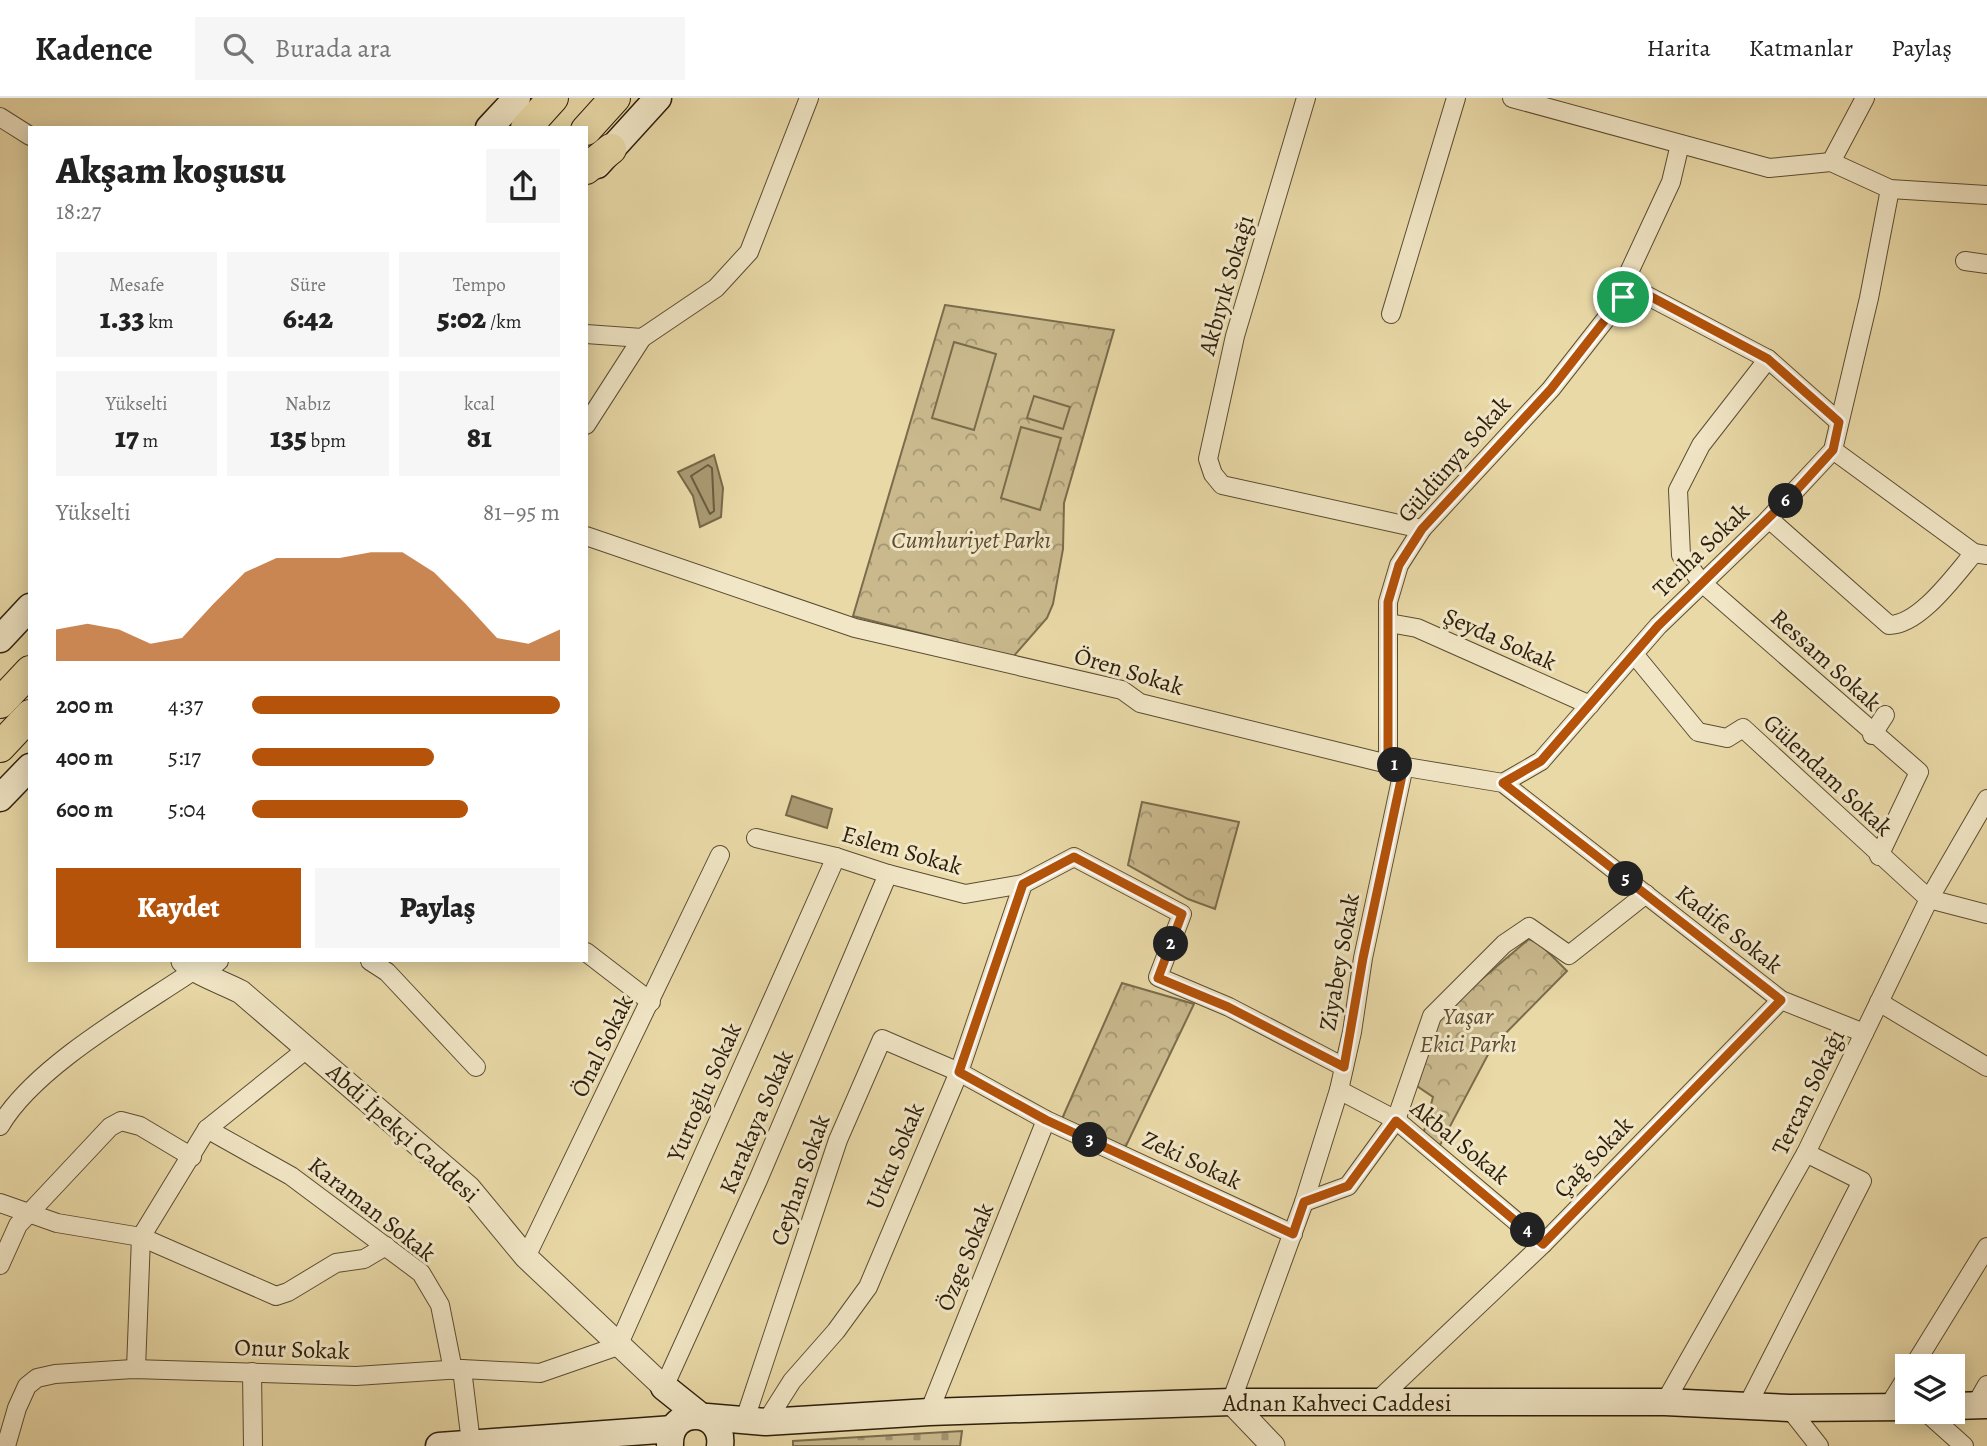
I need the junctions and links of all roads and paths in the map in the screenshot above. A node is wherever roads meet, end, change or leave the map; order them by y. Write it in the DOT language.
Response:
graph roads {
  1 [pos="517,98"];
  2 [pos="553,98"];
  3 [pos="615,98"];
  4 [pos="658,98"];
  5 [pos="809,98"];
  6 [pos="1306,98"];
  7 [pos="1456,98"];
  8 [pos="1511,98"];
  9 [pos="1866,98"];
  10 [pos="0,117"];
  11 [pos="491,126"];
  12 [pos="528,126"];
  13 [pos="588,128"];
  14 [pos="28,135"];
  15 [pos="1680,144"];
  16 [pos="611,149"];
  17 [pos="1831,162"];
  18 [pos="588,167"];
  19 [pos="588,174"];
  20 [pos="1890,189"];
  21 [pos="1987,195"];
  22 [pos="1965,261"];
  23 [pos="1987,264"];
  24 [pos="1623,297"];
  25 [pos="1391,314"];
  26 [pos="588,334"];
  27 [pos="642,338"];
  28 [pos="1768,359"];
  29 [pos="588,422"];
  30 [pos="1839,422"];
  31 [pos="1833,450"];
  32 [pos="1769,519"];
  33 [pos="1422,529"];
  34 [pos="588,538"];
  35 [pos="1981,554"];
  36 [pos="1701,582"];
  37 [pos="28,609"];
  38 [pos="1389,623"];
  39 [pos="0,639"];
  40 [pos="1634,654"];
  41 [pos="28,673"];
  42 [pos="0,703"];
  43 [pos="1590,705"];
  44 [pos="1885,715"];
  45 [pos="28,717"];
  46 [pos="1872,735"];
  47 [pos="0,747"];
  48 [pos="1396,765"];
  49 [pos="28,769"];
  50 [pos="1503,783"];
  51 [pos="0,798"];
  52 [pos="1987,799"];
  53 [pos="756,838"];
  54 [pos="720,855"];
  55 [pos="1879,856"];
  56 [pos="836,857"];
  57 [pos="888,874"];
  58 [pos="1023,884"];
  59 [pos="1646,894"];
  60 [pos="1929,899"];
  61 [pos="1987,914"];
  62 [pos="588,954"];
  63 [pos="372,962"];
  64 [pos="200,966"];
  65 [pos="1781,1000"];
  66 [pos="651,1002"];
  67 [pos="1879,1002"];
  68 [pos="1864,1033"];
  69 [pos="308,1048"];
  70 [pos="477,1067"];
  71 [pos="1344,1067"];
  72 [pos="1987,1067"];
  73 [pos="959,1072"];
  74 [pos="1339,1090"];
  75 [pos="1046,1120"];
  76 [pos="1396,1121"];
  77 [pos="0,1126"];
  78 [pos="207,1129"];
  79 [pos="1806,1153"];
  80 [pos="192,1157"];
  81 [pos="1304,1202"];
  82 [pos="0,1203"];
  83 [pos="29,1215"];
  84 [pos="1293,1234"];
  85 [pos="141,1237"];
  86 [pos="1543,1244"];
  87 [pos="386,1247"];
  88 [pos="1987,1247"];
  89 [pos="526,1257"];
  90 [pos="0,1265"];
  91 [pos="618,1346"];
  92 [pos="1921,1354"];
  93 [pos="136,1369"];
  94 [pos="458,1369"];
  95 [pos="252,1373"];
  96 [pos="664,1387"];
  97 [pos="1231,1402"];
  98 [pos="1376,1402"];
  99 [pos="1665,1402"];
  100 [pos="1747,1406"];
  101 [pos="1895,1407"];
  102 [pos="1789,1408"];
  103 [pos="929,1412"];
  104 [pos="756,1421"];
  105 [pos="1939,1424"];
  106 [pos="686,1425"];
  107 [pos="591,1436"];
  108 [pos="530,1442"];
  109 [pos="471,1443"];
  110 [pos="6,1446"];
  111 [pos="253,1446"];
  112 [pos="439,1446"];
  113 [pos="639,1446"];
  114 [pos="720,1446"];
  115 [pos="726,1446"];
  116 [pos="1273,1446"];
  117 [pos="1819,1446"];
  118 [pos="1964,1446"];
  1 -- 11 [label="main road"];
  2 -- 12 [label="highway"];
  3 -- 13 [label="highway"];
  4 -- 16 [label="main road"];
  5 -- 27 [label="street"];
  6 -- 33 [label="street, Akbıyık Sokağı"];
  7 -- 25 [label="street"];
  8 -- 15 [label="street"];
  9 -- 17 [label="street"];
  10 -- 14 [label="street"];
  15 -- 17 [label="street"];
  15 -- 24 [label="street"];
  16 -- 18 [label="highway"];
  16 -- 19 [label="main road"];
  17 -- 20 [label="street"];
  20 -- 21 [label="street"];
  20 -- 30 [label="street"];
  22 -- 23 [label="street"];
  24 -- 28 [label="street"];
  24 -- 33 [label="street, Güldünya Sokak"];
  26 -- 27 [label="street"];
  27 -- 29 [label="street"];
  28 -- 30 [label="street"];
  28 -- 36 [label="street, Ressam Sokak"];
  30 -- 31 [label="street"];
  31 -- 32 [label="street, Tenha Sokak"];
  31 -- 35 [label="street"];
  32 -- 35 [label="street"];
  32 -- 36 [label="street, Tenha Sokak"];
  33 -- 38 [label="street, Güldünya Sokak"];
  34 -- 48 [label="street, Ören Sokak"];
  36 -- 40 [label="street, Tenha Sokak"];
  36 -- 46 [label="street, Ressam Sokak"];
  37 -- 39 [label="main road"];
  38 -- 43 [label="street, Şeyda Sokak"];
  38 -- 48 [label="street, Güldünya Sokak"];
  40 -- 43 [label="street, Tenha Sokak"];
  40 -- 55 [label="street, Gülendam Sokak"];
  41 -- 42 [label="highway"];
  43 -- 50 [label="street, Tenha Sokak"];
  44 -- 46 [label="street"];
  45 -- 47 [label="highway"];
  46 -- 55 [label="street, Ressam Sokak"];
  48 -- 50 [label="street, Kadife Sokak"];
  48 -- 71 [label="street, Ziyabey Sokak"];
  49 -- 51 [label="main road"];
  50 -- 59 [label="street, Kadife Sokak"];
  52 -- 60 [label="street, Tercan Sokağı"];
  53 -- 56 [label="street, Eslem Sokak"];
  54 -- 66 [label="street, Önal Sokak"];
  55 -- 60 [label="street, Gülendam Sokak"];
  56 -- 57 [label="street, Eslem Sokak"];
  56 -- 91 [label="street, Yurtoğlu Sokak"];
  57 -- 58 [label="street, Eslem Sokak"];
  57 -- 96 [label="street, Karakaya Sokak"];
  58 -- 71 [label="street, Eslem Sokak"];
  58 -- 73 [label="street, Utku Sokak"];
  59 -- 65 [label="street, Kadife Sokak"];
  59 -- 76 [label="street"];
  60 -- 61 [label="street"];
  60 -- 67 [label="street, Tercan Sokağı"];
  62 -- 66 [label="street"];
  63 -- 70 [label="street"];
  64 -- 69 [label="street, Abdi İpekçi Caddesi"];
  64 -- 77 [label="street"];
  65 -- 68 [label="street, Kadife Sokak"];
  65 -- 86 [label="street, Çağ Sokak"];
  66 -- 89 [label="street, Önal Sokak"];
  67 -- 68 [label="street, Tercan Sokağı"];
  67 -- 72 [label="street"];
  68 -- 79 [label="street, Tercan Sokağı"];
  69 -- 78 [label="street"];
  69 -- 89 [label="street, Abdi İpekçi Caddesi"];
  71 -- 74 [label="street, Ziyabey Sokak"];
  73 -- 75 [label="street, Zeki Sokak"];
  73 -- 104 [label="street, Utku Sokak"];
  73 -- 104 [label="street, Ceyhan Sokak"];
  74 -- 76 [label="street, Akbal Sokak"];
  74 -- 81 [label="street, Ziyabey Sokak"];
  75 -- 84 [label="street, Zeki Sokak"];
  75 -- 103 [label="street, Özge Sokak"];
  76 -- 81 [label="street"];
  76 -- 86 [label="street, Akbal Sokak"];
  78 -- 80 [label="street"];
  78 -- 87 [label="street, Karaman Sokak"];
  79 -- 99 [label="street, Tercan Sokağı"];
  79 -- 100 [label="street"];
  80 -- 83 [label="street"];
  80 -- 85 [label="street"];
  81 -- 84 [label="street, Ziyabey Sokak"];
  82 -- 83 [label="street"];
  83 -- 85 [label="street"];
  83 -- 90 [label="street"];
  84 -- 97 [label="street, Ziyabey Sokak"];
  85 -- 87 [label="street"];
  85 -- 93 [label="street"];
  86 -- 98 [label="street, Çağ Sokak"];
  87 -- 94 [label="street, Karaman Sokak"];
  88 -- 92 [label="street"];
  89 -- 91 [label="street, Abdi İpekçi Caddesi"];
  91 -- 94 [label="street, Onur Sokak"];
  91 -- 96 [label="street, Abdi İpekçi Caddesi"];
  93 -- 95 [label="street, Onur Sokak"];
  93 -- 110 [label="street, Onur Sokak"];
  94 -- 95 [label="street, Onur Sokak"];
  94 -- 109 [label="street, Karaman Sokak"];
  95 -- 111 [label="street"];
  96 -- 106 [label="main road"];
  97 -- 98 [label="main road, Adnan Kahveci Caddesi"];
  97 -- 103 [label="main road, Adnan Kahveci Caddesi"];
  97 -- 116 [label="street"];
  98 -- 99 [label="main road, Adnan Kahveci Caddesi"];
  99 -- 100 [label="main road, Adnan Kahveci Caddesi"];
  100 -- 102 [label="main road, Adnan Kahveci Caddesi"];
  101 -- 102 [label="main road, Adnan Kahveci Caddesi"];
  102 -- 117 [label="street"];
  103 -- 104 [label="main road, Adnan Kahveci Caddesi"];
  104 -- 106 [label="main road, Adnan Kahveci Caddesi"];
  104 -- 115 [label="main road, Adnan Kahveci Caddesi"];
  105 -- 118 [label="street"];
  106 -- 107 [label="main road, Adnan Kahveci Caddesi"];
  106 -- 114 [label="main road"];
  107 -- 108 [label="main road, Adnan Kahveci Caddesi"];
  107 -- 113 [label="main road, Adnan Kahveci Caddesi"];
  108 -- 109 [label="main road, Adnan Kahveci Caddesi"];
  109 -- 112 [label="main road, Adnan Kahveci Caddesi"];
}
